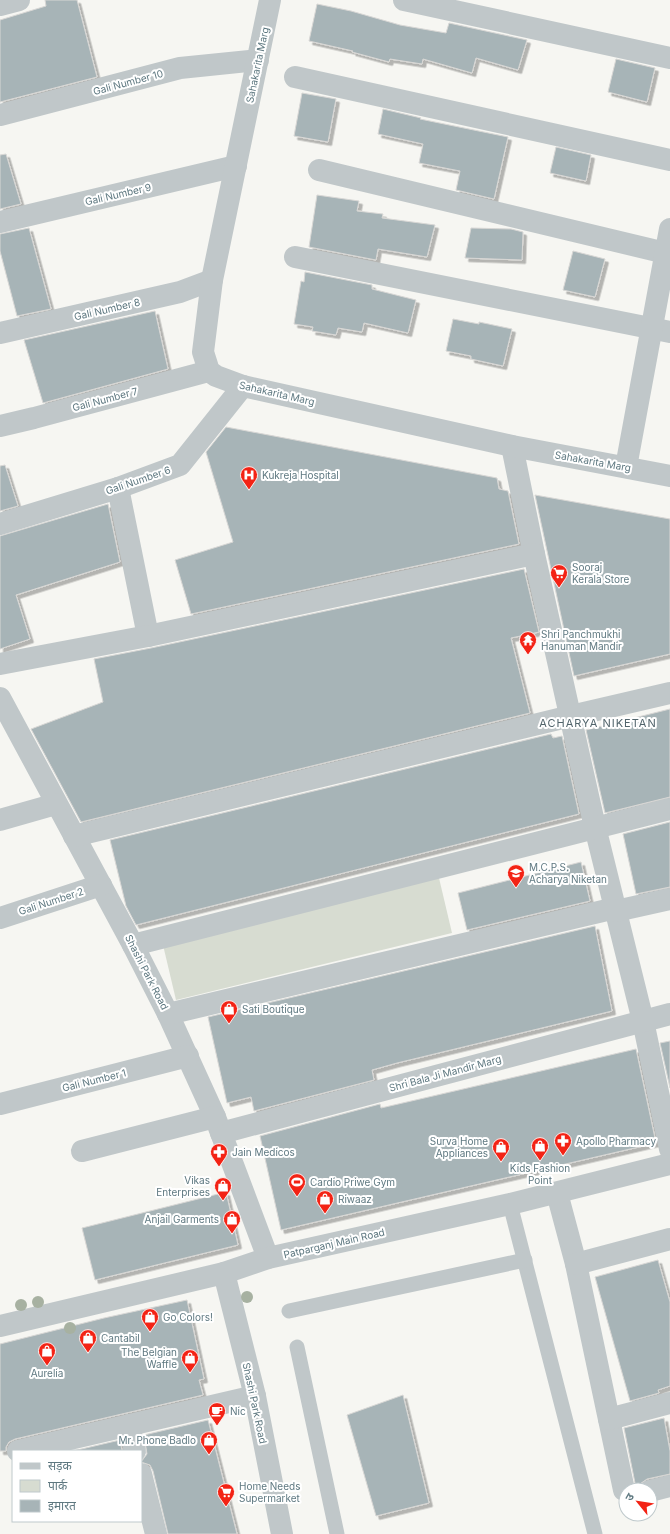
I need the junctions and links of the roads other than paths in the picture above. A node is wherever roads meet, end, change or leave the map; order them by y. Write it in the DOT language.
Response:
graph roads {
  1 [pos="19,0"];
  2 [pos="270,0"];
  3 [pos="404,0"];
  4 [pos="0,5"];
  5 [pos="670,58"];
  6 [pos="258,60"];
  7 [pos="295,77"];
  8 [pos="0,115"];
  9 [pos="670,160"];
  10 [pos="236,166"];
  11 [pos="319,170"];
  12 [pos="0,222"];
  13 [pos="670,229"];
  14 [pos="668,254"];
  15 [pos="295,257"];
  16 [pos="212,280"];
  17 [pos="661,330"];
  18 [pos="0,333"];
  19 [pos="209,371"];
  20 [pos="242,386"];
  21 [pos="0,426"];
  22 [pos="512,446"];
  23 [pos="626,467"];
  24 [pos="670,476"];
  25 [pos="118,488"];
  26 [pos="0,524"];
  27 [pos="534,554"];
  28 [pos="148,636"];
  29 [pos="0,664"];
  30 [pos="670,693"];
  31 [pos="0,698"];
  32 [pos="571,716"];
  33 [pos="8,732"];
  34 [pos="56,804"];
  35 [pos="670,809"];
  36 [pos="0,820"];
  37 [pos="595,828"];
  38 [pos="74,836"];
  39 [pos="101,885"];
  40 [pos="670,899"];
  41 [pos="616,911"];
  42 [pos="0,918"];
  43 [pos="133,945"];
  44 [pos="168,1014"];
  45 [pos="670,1014"];
  46 [pos="643,1021"];
  47 [pos="188,1056"];
  48 [pos="0,1104"];
  49 [pos="218,1125"];
  50 [pos="670,1149"];
  51 [pos="82,1151"];
  52 [pos="670,1164"];
  53 [pos="557,1193"];
  54 [pos="510,1204"];
  55 [pos="669,1245"];
  56 [pos="268,1258"];
  57 [pos="524,1260"];
  58 [pos="576,1264"];
  59 [pos="224,1272"];
  60 [pos="289,1311"];
  61 [pos="0,1326"];
  62 [pos="297,1347"];
  63 [pos="255,1396"];
  64 [pos="670,1404"];
  65 [pos="609,1419"];
  66 [pos="128,1425"];
  67 [pos="22,1450"];
  68 [pos="135,1450"];
  69 [pos="12,1452"];
  70 [pos="0,1455"];
  71 [pos="142,1478"];
  72 [pos="622,1482"];
  73 [pos="670,1486"];
  74 [pos="658,1489"];
  75 [pos="156,1534"];
  76 [pos="282,1534"];
  77 [pos="337,1534"];
  78 [pos="595,1534"];
  1 -- 4 [label="street"];
  2 -- 6 [label="street, Sahakarita Marg"];
  3 -- 5 [label="street"];
  6 -- 8 [label="street, Gali Number 10"];
  6 -- 10 [label="street, Sahakarita Marg"];
  7 -- 9 [label="street"];
  10 -- 12 [label="street, Gali Number 9"];
  10 -- 16 [label="street, Sahakarita Marg"];
  11 -- 14 [label="street"];
  13 -- 14 [label="street"];
  14 -- 17 [label="street"];
  15 -- 17 [label="street"];
  16 -- 18 [label="street, Gali Number 8"];
  16 -- 19 [label="street, Sahakarita Marg"];
  17 -- 23 [label="street"];
  19 -- 20 [label="street, Sahakarita Marg"];
  19 -- 21 [label="street, Gali Number 7"];
  20 -- 22 [label="street, Sahakarita Marg"];
  20 -- 25 [label="street, Gali Number 6"];
  22 -- 23 [label="street, Sahakarita Marg"];
  22 -- 27 [label="street"];
  23 -- 24 [label="street, Sahakarita Marg"];
  25 -- 26 [label="street, Gali Number 6"];
  25 -- 28 [label="street"];
  27 -- 28 [label="street"];
  27 -- 32 [label="street"];
  28 -- 29 [label="street"];
  30 -- 32 [label="street"];
  31 -- 33 [label="street, Shashi Park Road"];
  32 -- 37 [label="street"];
  32 -- 38 [label="street"];
  33 -- 34 [label="street, Shashi Park Road"];
  34 -- 36 [label="street"];
  34 -- 38 [label="street, Shashi Park Road"];
  35 -- 37 [label="street"];
  37 -- 41 [label="street"];
  37 -- 43 [label="street"];
  38 -- 39 [label="street, Shashi Park Road"];
  39 -- 42 [label="street, Gali Number 2"];
  39 -- 43 [label="street, Shashi Park Road"];
  40 -- 41 [label="street"];
  41 -- 44 [label="street"];
  41 -- 46 [label="street"];
  43 -- 44 [label="street, Shashi Park Road"];
  44 -- 47 [label="street, Shashi Park Road"];
  45 -- 46 [label="street, Shri Bala Ji Mandir Marg"];
  46 -- 49 [label="street, Shri Bala Ji Mandir Marg"];
  46 -- 50 [label="street"];
  47 -- 48 [label="street, Gali Number 1"];
  47 -- 49 [label="street, Shashi Park Road"];
  49 -- 51 [label="street, Shri Bala Ji Mandir Marg"];
  49 -- 56 [label="street, Shashi Park Road"];
  52 -- 53 [label="street, Patparganj Main Road"];
  53 -- 54 [label="street, Patparganj Main Road"];
  53 -- 58 [label="street"];
  54 -- 56 [label="street, Patparganj Main Road"];
  54 -- 57 [label="lane"];
  55 -- 58 [label="street"];
  56 -- 59 [label="street, Patparganj Main Road"];
  57 -- 60 [label="lane"];
  57 -- 78 [label="lane"];
  58 -- 65 [label="street"];
  59 -- 61 [label="street, Patparganj Main Road"];
  59 -- 63 [label="street, Shashi Park Road"];
  62 -- 77 [label="lane"];
  63 -- 66 [label="street"];
  63 -- 76 [label="street, Shashi Park Road"];
  64 -- 65 [label="street"];
  65 -- 72 [label="street"];
  66 -- 67 [label="street"];
  66 -- 68 [label="street"];
  69 -- 70 [label="street"];
  71 -- 75 [label="street"];
  73 -- 74 [label="street"];
}
